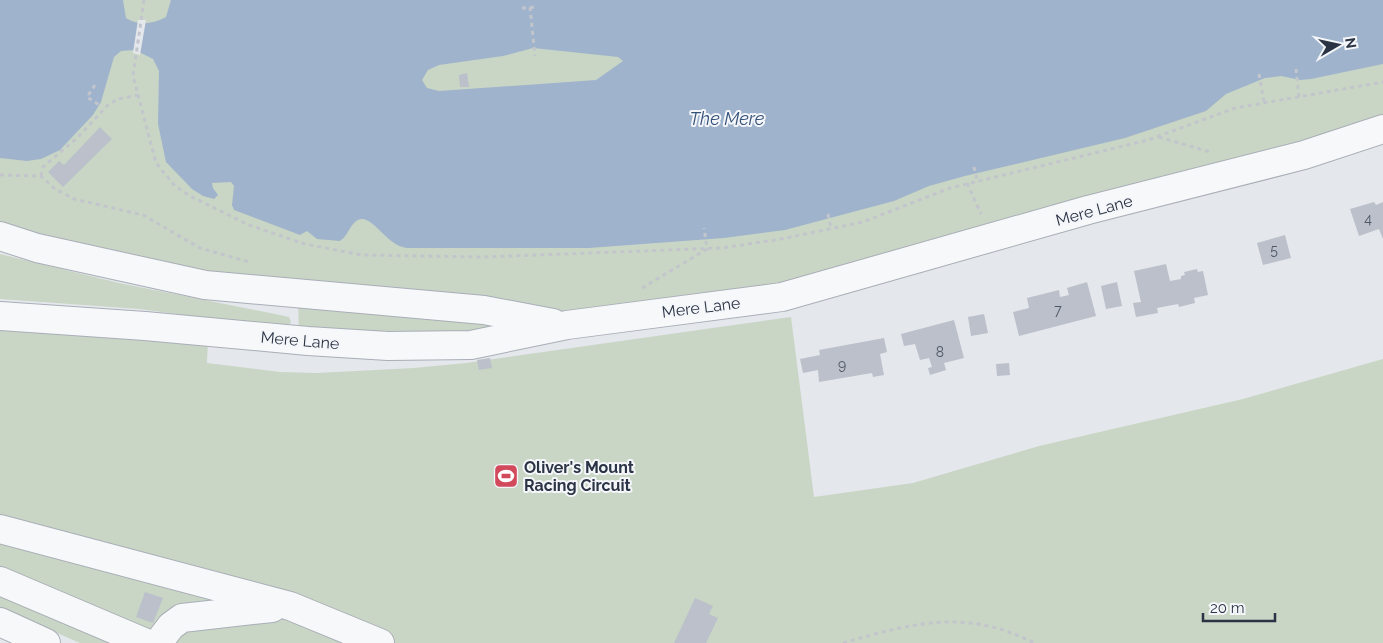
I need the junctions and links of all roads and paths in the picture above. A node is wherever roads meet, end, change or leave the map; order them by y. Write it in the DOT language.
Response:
graph roads {
  1 [pos="144,0"];
  2 [pos="530,7"];
  3 [pos="537,7"];
  4 [pos="522,8"];
  5 [pos="535,56"];
  6 [pos="1296,69"];
  7 [pos="1259,74"];
  8 [pos="1383,82"];
  9 [pos="95,85"];
  10 [pos="138,95"];
  11 [pos="1299,97"];
  12 [pos="1264,102"];
  13 [pos="99,105"];
  14 [pos="1383,129"];
  15 [pos="1158,136"];
  16 [pos="974,167"];
  17 [pos="1247,170"];
  18 [pos="0,175"];
  19 [pos="41,176"];
  20 [pos="977,180"];
  21 [pos="967,183"];
  22 [pos="828,214"];
  23 [pos="704,228"];
  24 [pos="830,229"];
  25 [pos="0,236"];
  26 [pos="992,237"];
  27 [pos="707,249"];
  28 [pos="257,265"];
  29 [pos="633,293"];
  30 [pos="0,316"];
  31 [pos="567,325"];
  32 [pos="1,528"];
  33 [pos="0,581"];
  34 [pos="290,606"];
  35 [pos="0,622"];
  36 [pos="46,643"];
  37 [pos="146,643"];
  38 [pos="158,643"];
  39 [pos="380,643"];
  40 [pos="843,643"];
  41 [pos="1034,643"];
  1 -- 10 [label="path"];
  2 -- 3 [label="path"];
  2 -- 4 [label="path"];
  2 -- 5 [label="path"];
  6 -- 11 [label="path"];
  7 -- 12 [label="path"];
  8 -- 11 [label="path"];
  9 -- 13 [label="path"];
  10 -- 19 [label="path"];
  10 -- 27 [label="path"];
  11 -- 12 [label="path"];
  12 -- 15 [label="path"];
  14 -- 17 [label="street, Mere Lane"];
  15 -- 17 [label="path"];
  15 -- 20 [label="path"];
  16 -- 20 [label="path"];
  17 -- 26 [label="street, Mere Lane"];
  18 -- 19 [label="path"];
  19 -- 28 [label="path"];
  20 -- 21 [label="path"];
  21 -- 24 [label="path"];
  21 -- 26 [label="path"];
  22 -- 24 [label="path"];
  23 -- 27 [label="path"];
  24 -- 27 [label="path"];
  25 -- 31 [label="street"];
  26 -- 31 [label="street, Mere Lane"];
  27 -- 29 [label="path"];
  30 -- 31 [label="street, Mere Lane"];
  32 -- 34 [label="street"];
  33 -- 37 [label="street"];
  34 -- 38 [label="street"];
  34 -- 39 [label="street"];
  35 -- 36 [label="street"];
  40 -- 41 [label="path"];
}
